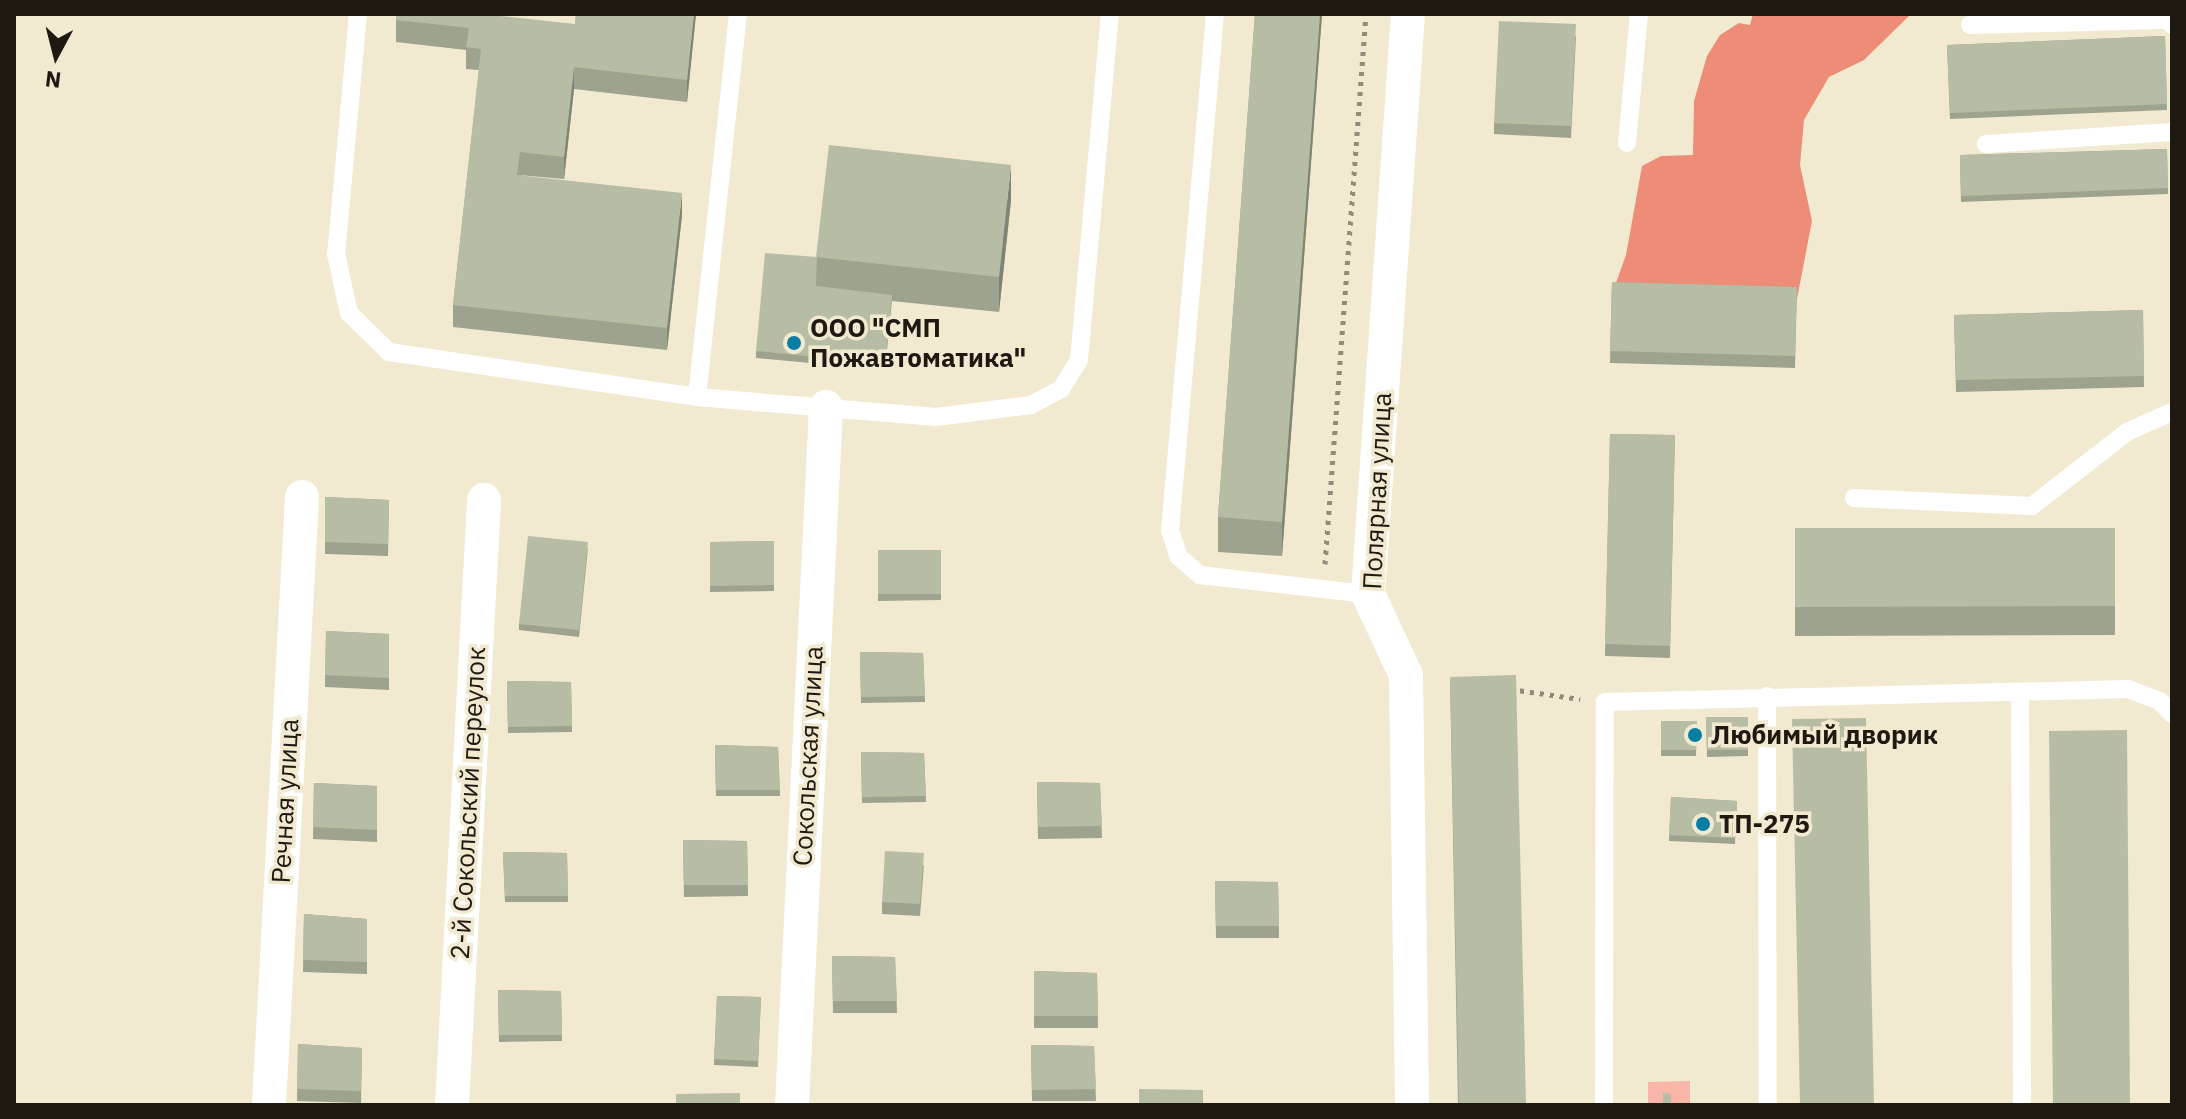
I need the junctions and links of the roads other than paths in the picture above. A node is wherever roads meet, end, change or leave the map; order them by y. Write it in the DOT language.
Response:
graph roads {
  1 [pos="358,14"];
  2 [pos="738,14"];
  3 [pos="1110,14"];
  4 [pos="1215,14"];
  5 [pos="1408,14"];
  6 [pos="1639,14"];
  7 [pos="1970,25"];
  8 [pos="2172,25"];
  9 [pos="2172,132"];
  10 [pos="1627,143"];
  11 [pos="1986,144"];
  12 [pos="697,397"];
  13 [pos="826,407"];
  14 [pos="2172,412"];
  15 [pos="302,497"];
  16 [pos="1854,498"];
  17 [pos="484,500"];
  18 [pos="1368,594"];
  19 [pos="2020,695"];
  20 [pos="1767,696"];
  21 [pos="2172,714"];
  22 [pos="269,1105"];
  23 [pos="452,1105"];
  24 [pos="792,1105"];
  25 [pos="1412,1105"];
  26 [pos="1604,1105"];
  27 [pos="1768,1105"];
  28 [pos="2022,1105"];
  1 -- 12 [label="lane"];
  2 -- 12 [label="lane"];
  3 -- 13 [label="lane"];
  4 -- 18 [label="lane"];
  5 -- 18 [label="street, Полярная улица"];
  6 -- 10 [label="lane"];
  7 -- 8 [label="lane"];
  9 -- 11 [label="lane"];
  12 -- 13 [label="lane"];
  13 -- 24 [label="street, Сокольская улица"];
  14 -- 16 [label="lane"];
  15 -- 22 [label="street, Речная улица"];
  17 -- 23 [label="street, 2-й Сокольский переулок"];
  18 -- 25 [label="street, Полярная улица"];
  19 -- 20 [label="lane"];
  19 -- 21 [label="lane"];
  19 -- 28 [label="lane"];
  20 -- 26 [label="lane"];
  20 -- 27 [label="lane"];
}
